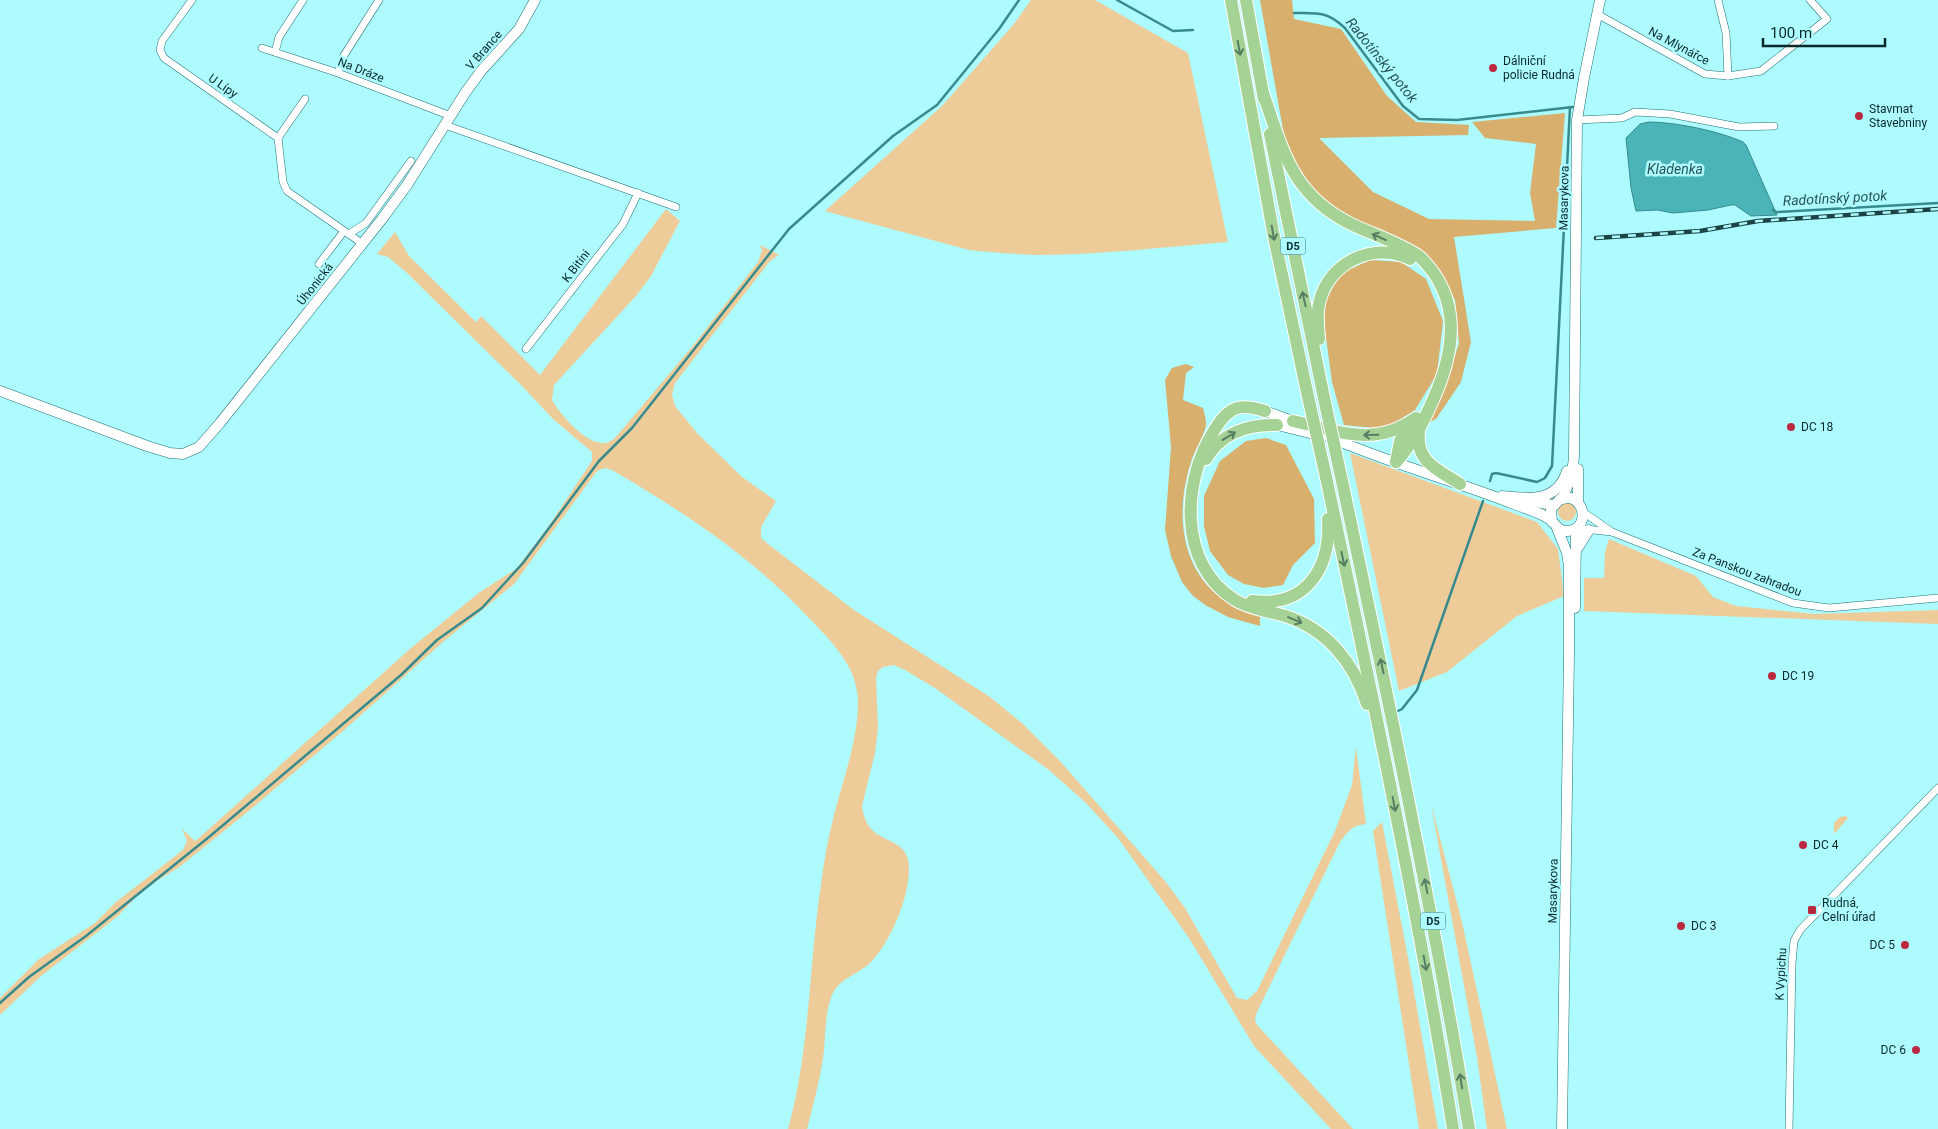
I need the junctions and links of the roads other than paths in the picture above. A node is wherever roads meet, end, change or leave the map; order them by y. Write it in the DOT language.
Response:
graph roads {
  1 [pos="192,0"];
  2 [pos="303,0"];
  3 [pos="379,0"];
  4 [pos="535,0"];
  5 [pos="1231,0"];
  6 [pos="1246,0"];
  7 [pos="1600,0"];
  8 [pos="1718,0"];
  9 [pos="1810,0"];
  10 [pos="1598,14"];
  11 [pos="262,48"];
  12 [pos="275,52"];
  13 [pos="338,73"];
  14 [pos="1728,76"];
  15 [pos="1263,93"];
  16 [pos="305,99"];
  17 [pos="448,120"];
  18 [pos="1577,120"];
  19 [pos="1774,126"];
  20 [pos="278,138"];
  21 [pos="411,161"];
  22 [pos="638,193"];
  23 [pos="676,206"];
  24 [pos="346,233"];
  25 [pos="363,244"];
  26 [pos="320,264"];
  27 [pos="1433,273"];
  28 [pos="526,349"];
  29 [pos="0,391"];
  30 [pos="1324,398"];
  31 [pos="1575,398"];
  32 [pos="1265,411"];
  33 [pos="1293,421"];
  34 [pos="1418,423"];
  35 [pos="1277,426"];
  36 [pos="1338,440"];
  37 [pos="1396,462"];
  38 [pos="1326,477"];
  39 [pos="1460,484"];
  40 [pos="1193,488"];
  41 [pos="1490,495"];
  42 [pos="1514,497"];
  43 [pos="1562,499"];
  44 [pos="1553,505"];
  45 [pos="1581,507"];
  46 [pos="1555,525"];
  47 [pos="1577,529"];
  48 [pos="1589,530"];
  49 [pos="1612,532"];
  50 [pos="1576,553"];
  51 [pos="1220,588"];
  52 [pos="1938,598"];
  53 [pos="1569,654"];
  54 [pos="1385,756"];
  55 [pos="1938,788"];
  56 [pos="1454,1129"];
  57 [pos="1469,1129"];
  58 [pos="1562,1129"];
  59 [pos="1789,1129"];
  1 -- 20 [label="street, U Lípy"];
  2 -- 12 [label="street"];
  3 -- 13 [label="street"];
  4 -- 17 [label="main road, V Brance"];
  5 -- 38 [label="highway, D5, one-way, bridge"];
  6 -- 15 [label="highway, D5"];
  7 -- 10 [label="main road, Masarykova"];
  8 -- 14 [label="street"];
  9 -- 14 [label="street, Na Mlynářce"];
  10 -- 14 [label="street, Na Mlynářce"];
  10 -- 18 [label="main road, Masarykova"];
  11 -- 12 [label="street, Na Dráze"];
  12 -- 13 [label="street, Na Dráze"];
  13 -- 17 [label="street, Na Dráze"];
  27 -- 15 [label="highway, one-way"];
  30 -- 15 [label="highway, D5, one-way"];
  16 -- 20 [label="street"];
  17 -- 22 [label="street, Na Dráze"];
  17 -- 25 [label="main road, Úhonická"];
  18 -- 19 [label="street"];
  18 -- 31 [label="main road, Masarykova"];
  20 -- 24 [label="street"];
  21 -- 24 [label="street"];
  22 -- 23 [label="street, Na Dráze"];
  22 -- 28 [label="street, K Bitíni"];
  24 -- 25 [label="street"];
  24 -- 26 [label="street"];
  25 -- 29 [label="main road, Úhonická"];
  27 -- 30 [label="highway"];
  27 -- 34 [label="highway"];
  57 -- 30 [label="highway, D5, one-way, bridge"];
  31 -- 42 [label="main road"];
  31 -- 43 [label="main road, Masarykova"];
  31 -- 45 [label="main road, Masarykova"];
  32 -- 33 [label="main road"];
  32 -- 40 [label="highway"];
  34 -- 33 [label="highway, one-way"];
  33 -- 36 [label="main road"];
  34 -- 37 [label="highway"];
  34 -- 39 [label="highway"];
  35 -- 36 [label="main road"];
  40 -- 35 [label="highway, one-way"];
  36 -- 37 [label="main road"];
  37 -- 39 [label="main road"];
  38 -- 51 [label="highway"];
  38 -- 54 [label="highway, D5, one-way"];
  39 -- 41 [label="main road"];
  40 -- 51 [label="highway"];
  41 -- 42 [label="main road"];
  41 -- 46 [label="main road"];
  42 -- 44 [label="main road"];
  43 -- 44 [label="main road"];
  43 -- 45 [label="main road"];
  44 -- 46 [label="main road"];
  45 -- 47 [label="main road"];
  45 -- 49 [label="street, Za Panskou zahradou"];
  46 -- 47 [label="main road"];
  46 -- 53 [label="main road, Masarykova"];
  47 -- 48 [label="street, Za Panskou zahradou"];
  47 -- 50 [label="main road, Masarykova"];
  48 -- 49 [label="street, Za Panskou zahradou"];
  48 -- 50 [label="main road"];
  49 -- 52 [label="street, Za Panskou zahradou"];
  50 -- 53 [label="main road, Masarykova"];
  51 -- 54 [label="highway, one-way"];
  53 -- 58 [label="main road, Masarykova"];
  54 -- 56 [label="highway, D5, one-way"];
  55 -- 59 [label="street, K Vypichu"];
}
